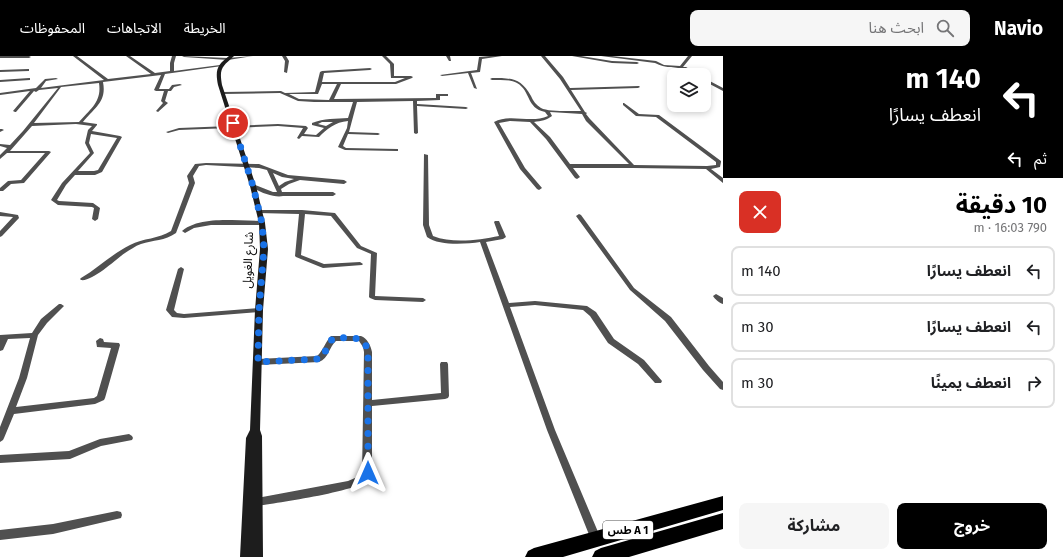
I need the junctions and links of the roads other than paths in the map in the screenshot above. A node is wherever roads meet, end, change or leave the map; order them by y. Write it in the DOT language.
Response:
graph roads {
  1 [pos="75,56"];
  2 [pos="128,56"];
  3 [pos="174,56"];
  4 [pos="184,56"];
  5 [pos="251,56"];
  6 [pos="284,56"];
  7 [pos="384,56"];
  8 [pos="448,56"];
  9 [pos="500,56"];
  10 [pos="543,56"];
  11 [pos="574,56"];
  12 [pos="603,56"];
  13 [pos="690,56"];
  14 [pos="0,57"];
  15 [pos="29,57"];
  16 [pos="230,57"];
  17 [pos="450,60"];
  18 [pos="638,63"];
  19 [pos="24,66"];
  20 [pos="220,66"];
  21 [pos="0,67"];
  22 [pos="681,67"];
  23 [pos="370,69"];
  24 [pos="28,70"];
  25 [pos="0,72"];
  26 [pos="172,72"];
  27 [pos="286,72"];
  28 [pos="469,72"];
  29 [pos="164,73"];
  30 [pos="154,74"];
  31 [pos="442,75"];
  32 [pos="29,79"];
  33 [pos="56,79"];
  34 [pos="492,79"];
  35 [pos="0,81"];
  36 [pos="108,81"];
  37 [pos="100,82"];
  38 [pos="339,82"];
  39 [pos="320,83"];
  40 [pos="711,83"];
  41 [pos="180,85"];
  42 [pos="638,87"];
  43 [pos="60,88"];
  44 [pos="476,88"];
  45 [pos="570,89"];
  46 [pos="723,90"];
  47 [pos="34,91"];
  48 [pos="166,91"];
  49 [pos="223,93"];
  50 [pos="287,93"];
  51 [pos="0,94"];
  52 [pos="447,95"];
  53 [pos="415,99"];
  54 [pos="331,101"];
  55 [pos="355,101"];
  56 [pos="624,104"];
  57 [pos="416,105"];
  58 [pos="466,108"];
  59 [pos="158,110"];
  60 [pos="15,111"];
  61 [pos="547,111"];
  62 [pos="585,112"];
  63 [pos="339,120"];
  64 [pos="350,120"];
  65 [pos="531,121"];
  66 [pos="80,123"];
  67 [pos="314,124"];
  68 [pos="30,125"];
  69 [pos="234,127"];
  70 [pos="304,127"];
  71 [pos="326,127"];
  72 [pos="90,132"];
  73 [pos="168,132"];
  74 [pos="346,133"];
  75 [pos="416,133"];
  76 [pos="378,134"];
  77 [pos="0,145"];
  78 [pos="11,147"];
  79 [pos="396,150"];
  80 [pos="6,152"];
  81 [pos="426,155"];
  82 [pos="0,158"];
  83 [pos="246,166"];
  84 [pos="568,166"];
  85 [pos="633,166"];
  86 [pos="707,168"];
  87 [pos="74,173"];
  88 [pos="271,173"];
  89 [pos="714,174"];
  90 [pos="723,175"];
  91 [pos="577,177"];
  92 [pos="303,178"];
  93 [pos="723,181"];
  94 [pos="344,182"];
  95 [pos="287,183"];
  96 [pos="253,186"];
  97 [pos="279,188"];
  98 [pos="538,188"];
  99 [pos="0,194"];
  100 [pos="332,194"];
  101 [pos="281,195"];
  102 [pos="260,212"];
  103 [pos="302,212"];
  104 [pos="0,214"];
  105 [pos="579,216"];
  106 [pos="94,219"];
  107 [pos="497,222"];
  108 [pos="262,223"];
  109 [pos="185,231"];
  110 [pos="0,235"];
  111 [pos="483,241"];
  112 [pos="360,264"];
  113 [pos="181,269"];
  114 [pos="82,279"];
  115 [pos="716,296"];
  116 [pos="423,300"];
  117 [pos="723,302"];
  118 [pos="506,305"];
  119 [pos="61,306"];
  120 [pos="259,310"];
  121 [pos="34,336"];
  122 [pos="3,337"];
  123 [pos="100,341"];
  124 [pos="0,348"];
  125 [pos="258,362"];
  126 [pos="444,364"];
  127 [pos="658,381"];
  128 [pos="723,387"];
  129 [pos="368,403"];
  130 [pos="10,411"];
  131 [pos="255,430"];
  132 [pos="0,438"];
  133 [pos="129,438"];
  134 [pos="0,459"];
  135 [pos="257,502"];
  136 [pos="723,503"];
  137 [pos="117,515"];
  138 [pos="723,521"];
  139 [pos="0,535"];
  140 [pos="596,539"];
  141 [pos="246,557"];
  142 [pos="257,557"];
  143 [pos="534,557"];
  144 [pos="601,557"];
  1 -- 36 [label="street"];
  2 -- 30 [label="street"];
  3 -- 26 [label="street"];
  4 -- 16 [label="street"];
  5 -- 16 [label="street"];
  6 -- 27 [label="street"];
  7 -- 38 [label="street"];
  8 -- 17 [label="street"];
  9 -- 28 [label="street"];
  10 -- 45 [label="street"];
  11 -- 18 [label="street"];
  12 -- 22 [label="street"];
  13 -- 22 [label="street"];
  14 -- 15 [label="street"];
  16 -- 20 [label="street"];
  19 -- 21 [label="street"];
  20 -- 26 [label="street"];
  20 -- 49 [label="street, شارع الغويل"];
  23 -- 39 [label="street"];
  24 -- 25 [label="street"];
  26 -- 29 [label="street"];
  28 -- 31 [label="street"];
  28 -- 44 [label="street"];
  29 -- 30 [label="street"];
  29 -- 48 [label="street"];
  30 -- 36 [label="street"];
  32 -- 35 [label="street"];
  33 -- 47 [label="street"];
  34 -- 61 [label="street"];
  36 -- 37 [label="street"];
  37 -- 43 [label="street"];
  37 -- 66 [label="street"];
  38 -- 39 [label="street"];
  38 -- 54 [label="street"];
  39 -- 50 [label="street"];
  40 -- 46 [label="street"];
  41 -- 48 [label="street"];
  42 -- 45 [label="street"];
  43 -- 47 [label="street"];
  43 -- 68 [label="street"];
  45 -- 62 [label="street"];
  47 -- 51 [label="street"];
  47 -- 60 [label="street"];
  48 -- 59 [label="street"];
  49 -- 50 [label="street"];
  49 -- 69 [label="street, شارع الغويل"];
  50 -- 54 [label="street"];
  52 -- 53 [label="street"];
  53 -- 55 [label="street"];
  53 -- 57 [label="street"];
  54 -- 55 [label="street"];
  55 -- 64 [label="street"];
  56 -- 86 [label="street"];
  57 -- 58 [label="street"];
  57 -- 75 [label="street"];
  61 -- 62 [label="street"];
  61 -- 65 [label="street"];
  62 -- 85 [label="street"];
  63 -- 64 [label="street"];
  63 -- 67 [label="street"];
  63 -- 71 [label="street"];
  64 -- 74 [label="street"];
  65 -- 84 [label="street"];
  65 -- 98 [label="street"];
  66 -- 68 [label="street"];
  66 -- 72 [label="street"];
  67 -- 70 [label="street"];
  67 -- 71 [label="street"];
  68 -- 78 [label="street"];
  69 -- 70 [label="street"];
  69 -- 73 [label="street"];
  69 -- 83 [label="street, شارع الغويل"];
  70 -- 71 [label="street"];
  72 -- 87 [label="street"];
  72 -- 87 [label="street"];
  74 -- 76 [label="street"];
  74 -- 79 [label="street"];
  77 -- 78 [label="street"];
  78 -- 80 [label="street"];
  80 -- 82 [label="street"];
  80 -- 99 [label="street"];
  81 -- 111 [label="street"];
  83 -- 88 [label="street"];
  83 -- 96 [label="street, شارع الغويل"];
  83 -- 114 [label="street"];
  84 -- 85 [label="street"];
  84 -- 91 [label="street"];
  85 -- 86 [label="street"];
  86 -- 89 [label="street"];
  87 -- 106 [label="street"];
  88 -- 92 [label="street"];
  88 -- 95 [label="street"];
  88 -- 97 [label="street"];
  89 -- 90 [label="street"];
  89 -- 93 [label="street"];
  92 -- 94 [label="street"];
  92 -- 95 [label="street"];
  95 -- 97 [label="street"];
  96 -- 101 [label="street"];
  96 -- 102 [label="street, شارع الغويل"];
  97 -- 101 [label="street"];
  100 -- 101 [label="street"];
  102 -- 103 [label="street"];
  102 -- 108 [label="street, شارع الغويل"];
  103 -- 112 [label="street"];
  103 -- 116 [label="street"];
  104 -- 110 [label="street"];
  105 -- 128 [label="street"];
  107 -- 111 [label="street"];
  108 -- 109 [label="street"];
  108 -- 120 [label="street, شارع الغويل"];
  111 -- 118 [label="street"];
  113 -- 120 [label="street"];
  115 -- 117 [label="street"];
  118 -- 127 [label="street"];
  118 -- 140 [label="street"];
  119 -- 121 [label="street"];
  120 -- 125 [label="street, شارع الغويل"];
  121 -- 122 [label="street"];
  121 -- 130 [label="street"];
  122 -- 124 [label="street"];
  123 -- 130 [label="street"];
  125 -- 129 [label="street"];
  125 -- 131 [label="street, شارع الغويل"];
  126 -- 129 [label="street"];
  129 -- 135 [label="street"];
  130 -- 132 [label="street"];
  131 -- 135 [label="street, شارع الغويل"];
  131 -- 141 [label="street, شارع الغويل"];
  133 -- 134 [label="street"];
  135 -- 142 [label="street, شارع الغويل"];
  136 -- 140 [label="highway, طس A 1"];
  137 -- 139 [label="street"];
  138 -- 144 [label="highway, طس A 1"];
  140 -- 143 [label="highway, طس A 1"];
}
